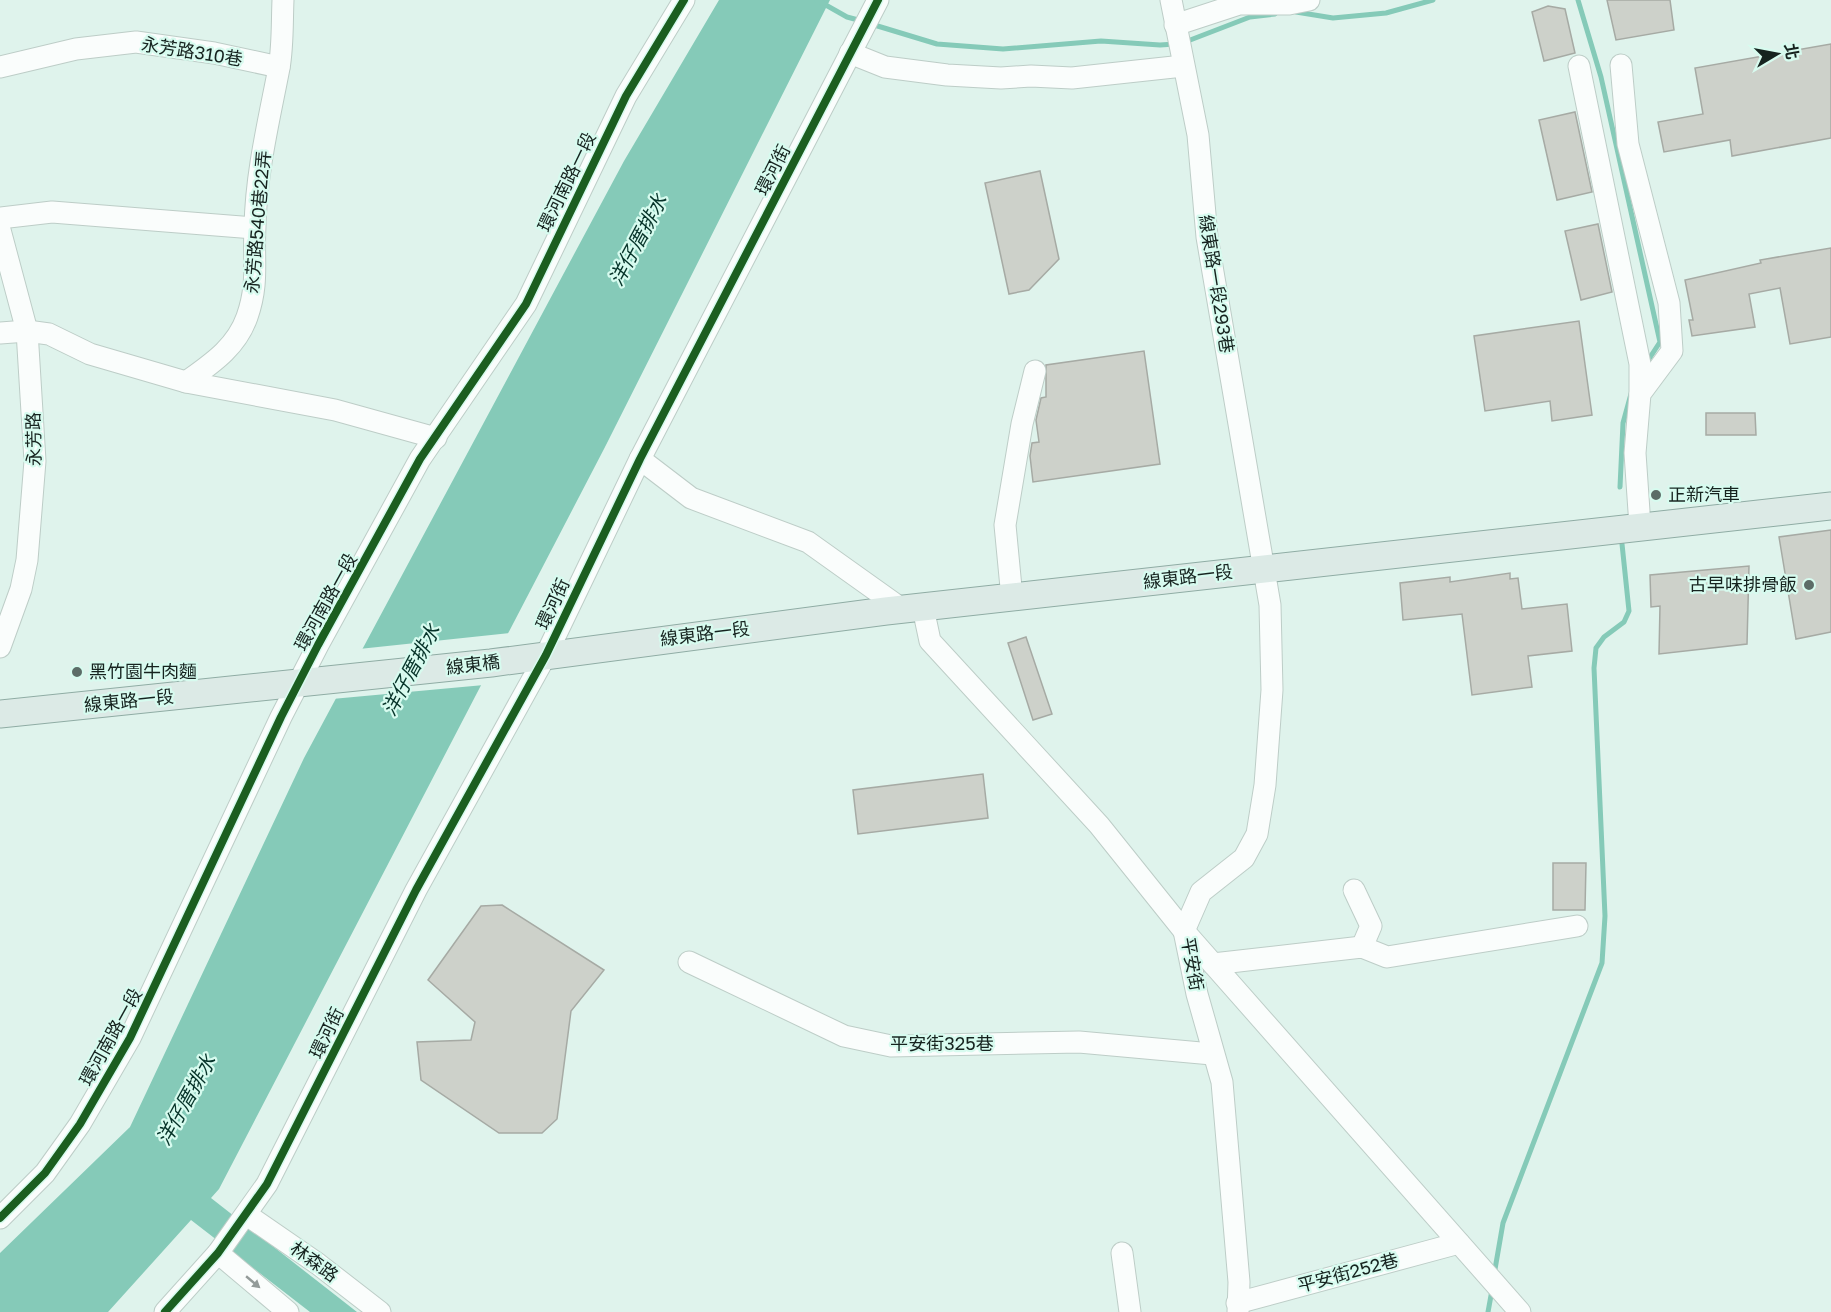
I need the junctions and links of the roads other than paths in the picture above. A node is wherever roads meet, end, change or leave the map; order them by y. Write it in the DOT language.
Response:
graph roads {
  1 [pos="283,0"];
  2 [pos="684,0"];
  3 [pos="878,0"];
  4 [pos="1171,0"];
  5 [pos="1309,0"];
  6 [pos="1176,32"];
  7 [pos="850,53"];
  8 [pos="1621,65"];
  9 [pos="1183,66"];
  10 [pos="1579,66"];
  11 [pos="0,67"];
  12 [pos="279,67"];
  13 [pos="0,218"];
  14 [pos="254,228"];
  15 [pos="0,230"];
  16 [pos="27,331"];
  17 [pos="0,333"];
  18 [pos="1035,370"];
  19 [pos="186,382"];
  20 [pos="1640,394"];
  21 [pos="436,438"];
  22 [pos="640,459"];
  23 [pos="1831,506"];
  24 [pos="1640,526"];
  25 [pos="1264,568"];
  26 [pos="1012,598"];
  27 [pos="912,609"];
  28 [pos="0,647"];
  29 [pos="546,655"];
  30 [pos="329,681"];
  31 [pos="298,684"];
  32 [pos="0,714"];
  33 [pos="1354,890"];
  34 [pos="1577,926"];
  35 [pos="1184,931"];
  36 [pos="1362,947"];
  37 [pos="689,962"];
  38 [pos="1213,963"];
  39 [pos="1212,1054"];
  40 [pos="247,1215"];
  41 [pos="0,1218"];
  42 [pos="1459,1243"];
  43 [pos="218,1252"];
  44 [pos="1122,1253"];
  45 [pos="1238,1308"];
  46 [pos="165,1312"];
  47 [pos="288,1312"];
  48 [pos="380,1312"];
  49 [pos="1130,1312"];
  50 [pos="1520,1312"];
  1 -- 12 [label="street, 永芳路540巷22弄"];
  2 -- 21 [label="street, 環河南路一段"];
  3 -- 7 [label="street, 環河街"];
  4 -- 6 [label="street, 線東路一段293巷"];
  5 -- 6 [label="street"];
  6 -- 9 [label="street, 線東路一段293巷"];
  7 -- 9 [label="street"];
  7 -- 22 [label="street, 環河街"];
  8 -- 20 [label="street"];
  9 -- 25 [label="street, 線東路一段293巷"];
  10 -- 20 [label="street"];
  11 -- 12 [label="street, 永芳路310巷"];
  12 -- 14 [label="street, 永芳路540巷22弄"];
  13 -- 14 [label="street"];
  14 -- 19 [label="street, 永芳路540巷22弄"];
  15 -- 16 [label="street, 永芳路"];
  16 -- 17 [label="street"];
  16 -- 19 [label="street"];
  16 -- 28 [label="street, 永芳路"];
  18 -- 26 [label="street"];
  19 -- 21 [label="street"];
  20 -- 24 [label="street"];
  21 -- 31 [label="street, 環河南路一段"];
  22 -- 27 [label="street"];
  22 -- 29 [label="street, 環河街"];
  23 -- 24 [label="main road, 線東路一段"];
  24 -- 25 [label="main road, 線東路一段"];
  25 -- 26 [label="main road, 線東路一段"];
  25 -- 35 [label="street, 平安街"];
  26 -- 27 [label="main road, 線東路一段"];
  27 -- 29 [label="main road, 線東路一段"];
  27 -- 35 [label="street"];
  29 -- 30 [label="main road, 線東橋"];
  29 -- 40 [label="street, 環河街"];
  30 -- 31 [label="main road, 線東路一段"];
  31 -- 32 [label="main road, 線東路一段"];
  31 -- 41 [label="street, 環河南路一段"];
  33 -- 36 [label="street"];
  34 -- 36 [label="street"];
  35 -- 38 [label="street"];
  35 -- 39 [label="street, 平安街"];
  36 -- 38 [label="street"];
  37 -- 39 [label="street, 平安街325巷"];
  38 -- 42 [label="street"];
  39 -- 45 [label="street, 平安街"];
  40 -- 43 [label="street, 環河街"];
  40 -- 48 [label="street, 林森路"];
  42 -- 45 [label="street, 平安街252巷"];
  42 -- 50 [label="street"];
  43 -- 46 [label="street, 環河街"];
  43 -- 47 [label="street, one-way"];
  44 -- 49 [label="street"];
}
